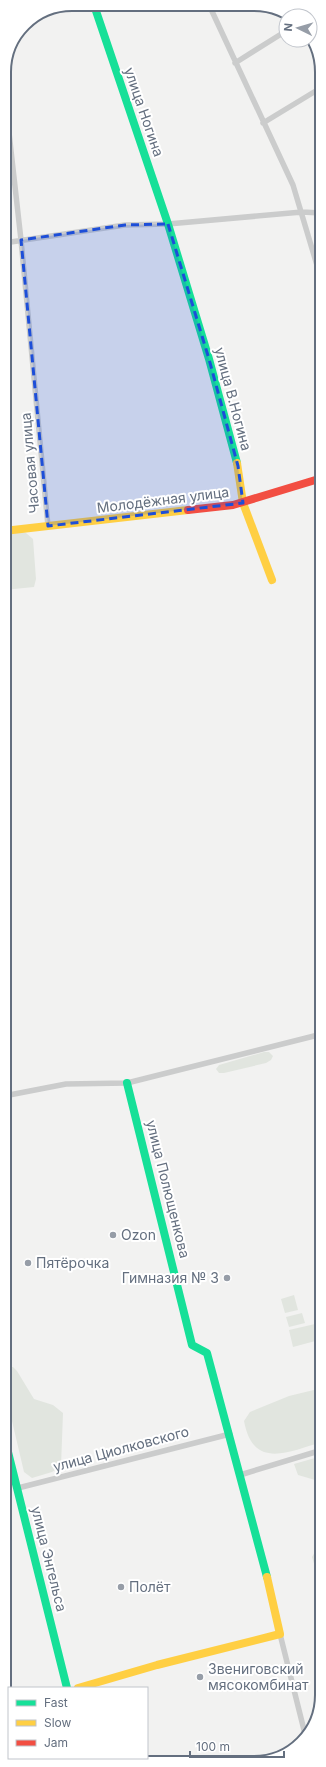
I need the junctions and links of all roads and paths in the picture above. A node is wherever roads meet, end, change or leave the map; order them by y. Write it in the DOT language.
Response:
graph roads {
  1 [pos="96,11"];
  2 [pos="212,11"];
  3 [pos="278,36"];
  4 [pos="235,63"];
  5 [pos="315,92"];
  6 [pos="263,123"];
  7 [pos="11,151"];
  8 [pos="302,212"];
  9 [pos="315,213"];
  10 [pos="168,224"];
  11 [pos="21,240"];
  12 [pos="11,242"];
  13 [pos="315,258"];
  14 [pos="315,480"];
  15 [pos="243,503"];
  16 [pos="48,526"];
  17 [pos="11,530"];
  18 [pos="272,580"];
  19 [pos="315,1036"];
  20 [pos="128,1083"];
  21 [pos="11,1095"];
  22 [pos="230,1434"];
  23 [pos="315,1452"];
  24 [pos="11,1470"];
  25 [pos="240,1475"];
  26 [pos="18,1488"];
  27 [pos="280,1634"];
  28 [pos="67,1687"];
  29 [pos="81,1687"];
  30 [pos="304,1730"];
  1 -- 10 [label="street, улица Ногина"];
  2 -- 4 [label="street"];
  3 -- 4 [label="street"];
  4 -- 6 [label="street"];
  5 -- 6 [label="street"];
  6 -- 8 [label="street"];
  7 -- 11 [label="street, Часовая улица"];
  8 -- 9 [label="street"];
  8 -- 10 [label="street"];
  8 -- 13 [label="street"];
  10 -- 11 [label="street"];
  10 -- 15 [label="street, улица В.Ногина"];
  11 -- 12 [label="street"];
  11 -- 16 [label="street, Часовая улица"];
  14 -- 15 [label="street, Молодёжная улица"];
  15 -- 16 [label="street, Молодёжная улица"];
  15 -- 18 [label="street, улица В.Ногина"];
  16 -- 17 [label="street, Молодёжная улица"];
  19 -- 20 [label="street"];
  20 -- 21 [label="street"];
  20 -- 22 [label="street, улица Полющенкова"];
  22 -- 25 [label="street, улица Полющенкова"];
  22 -- 26 [label="street, улица Циолковского"];
  23 -- 25 [label="street"];
  24 -- 26 [label="street, улица Энгельса"];
  25 -- 27 [label="street, улица Полющенкова"];
  26 -- 28 [label="street, улица Энгельса"];
  27 -- 29 [label="street"];
  27 -- 30 [label="street"];
}
